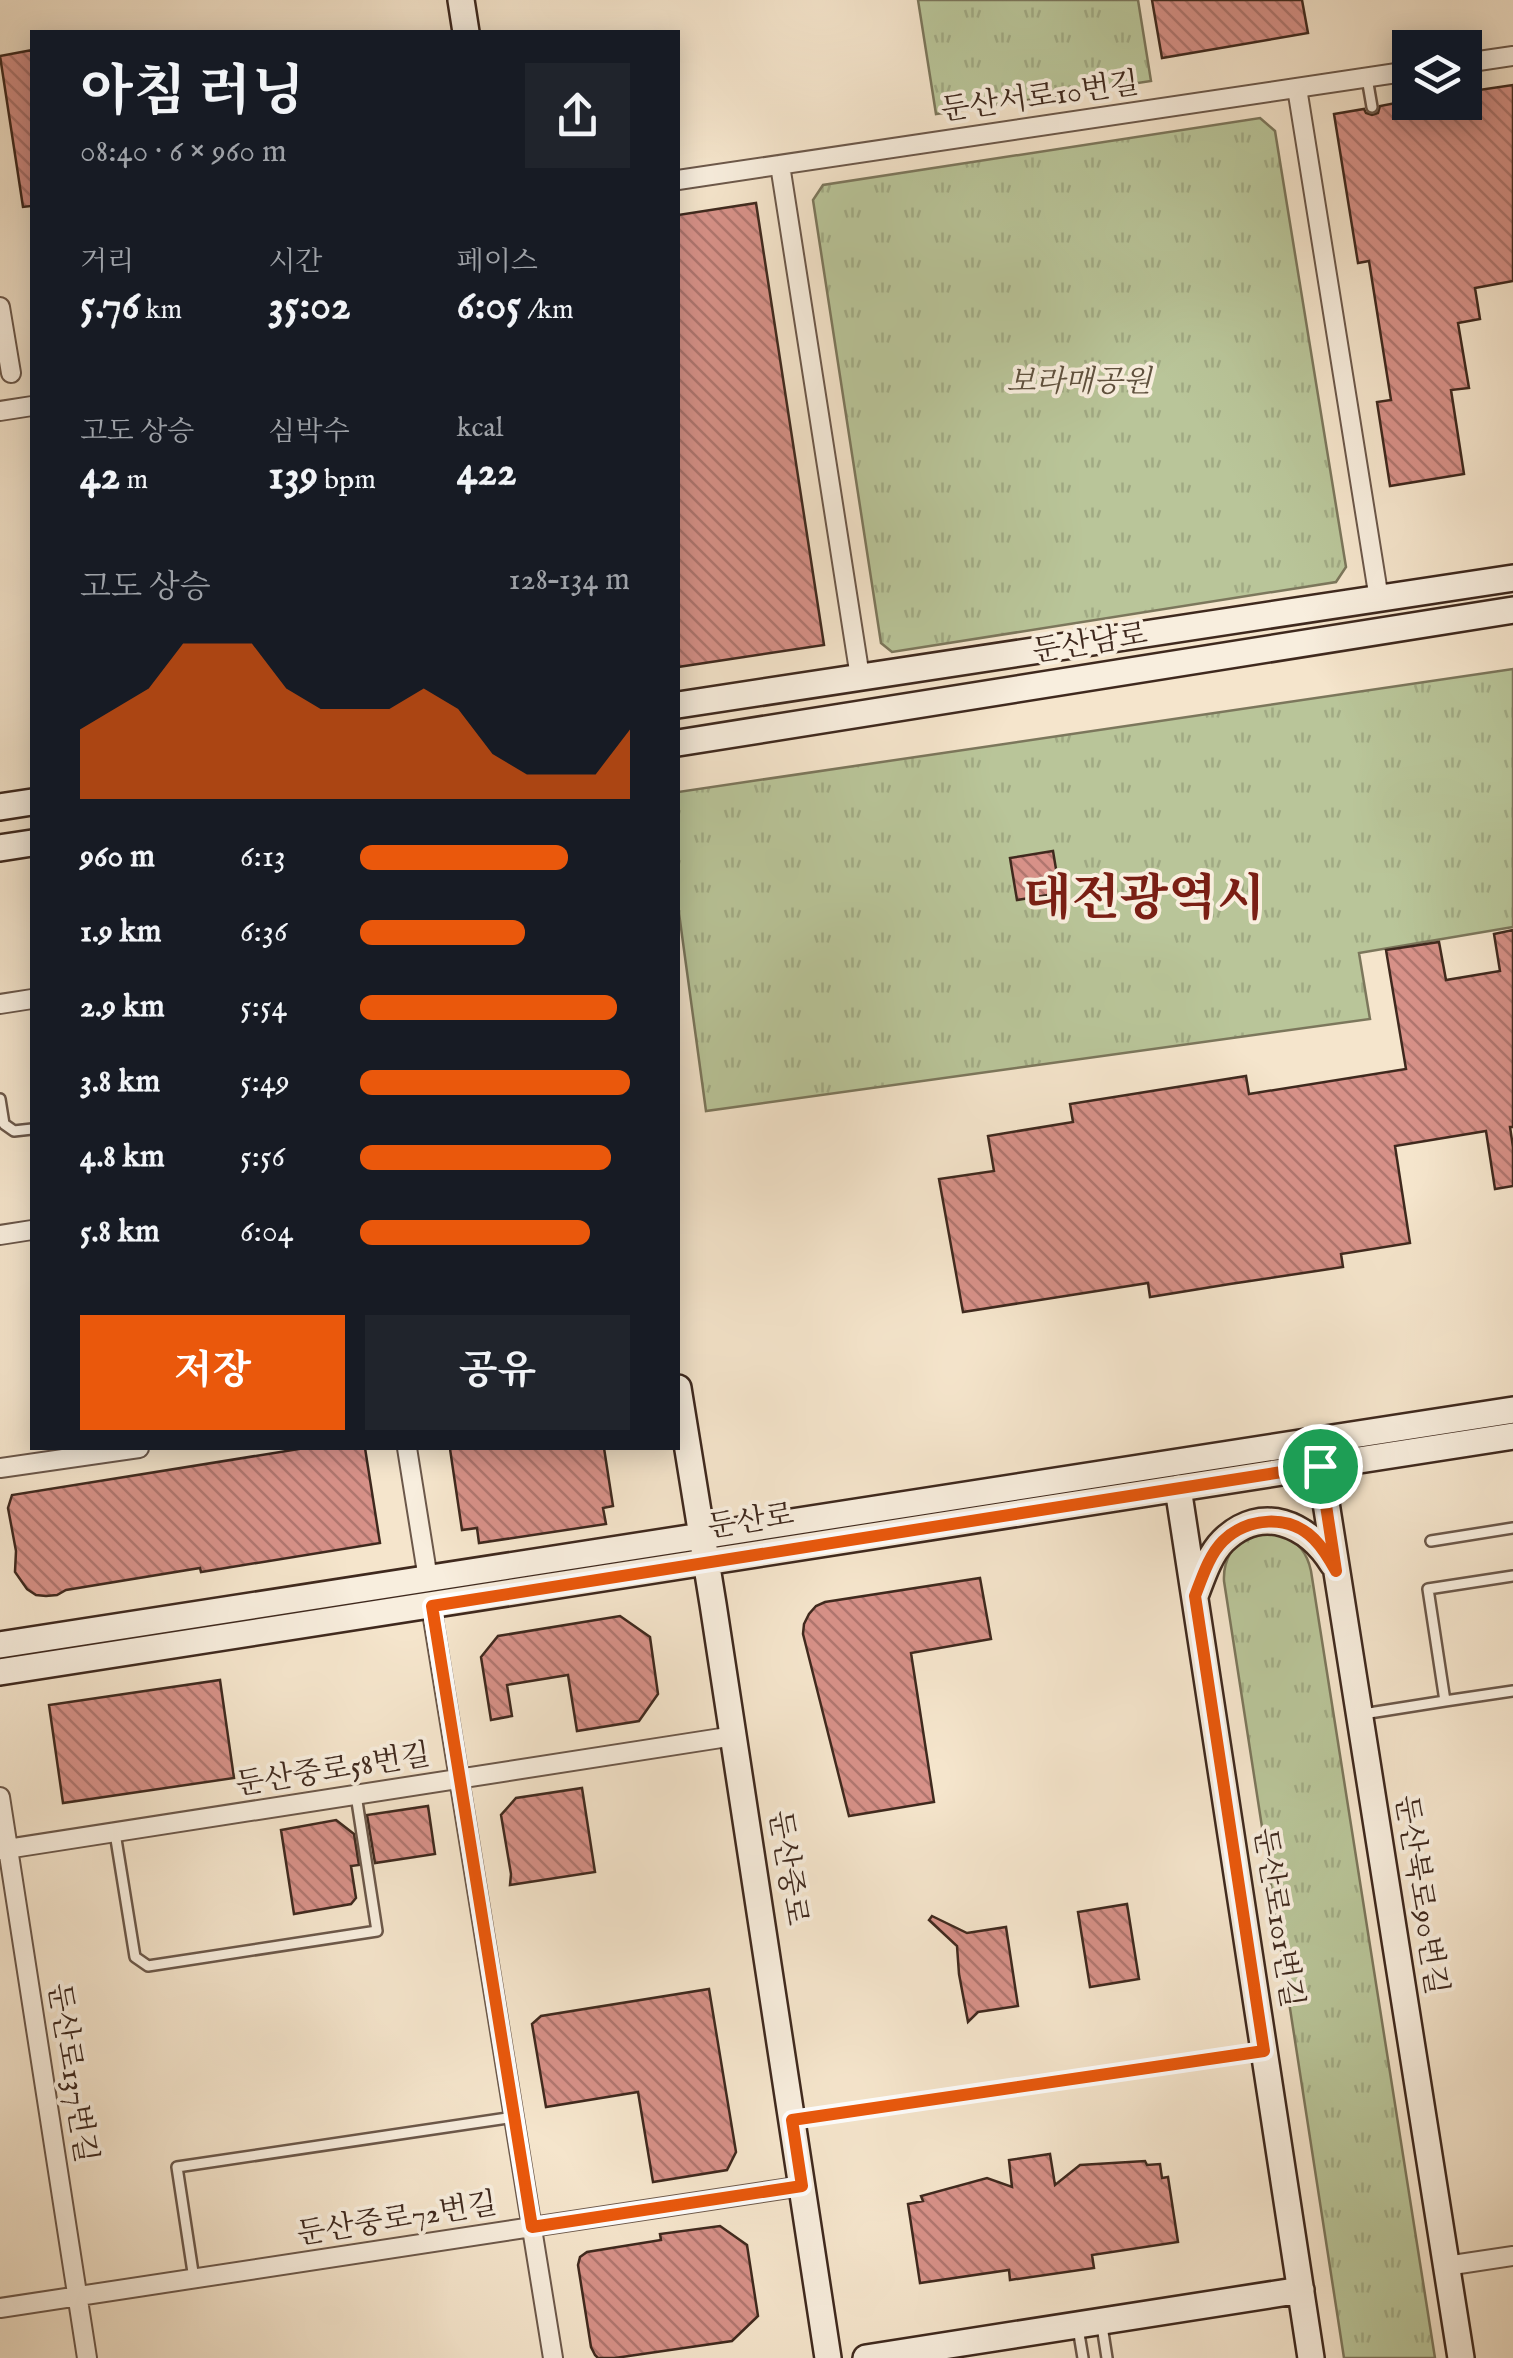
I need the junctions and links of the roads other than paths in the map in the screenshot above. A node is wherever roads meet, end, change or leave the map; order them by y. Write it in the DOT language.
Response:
graph roads {
  1 [pos="461,0"];
  2 [pos="466,30"];
  3 [pos="1513,56"];
  4 [pos="1482,61"];
  5 [pos="1392,74"];
  6 [pos="1367,78"];
  7 [pos="1297,88"];
  8 [pos="1372,107"];
  9 [pos="780,165"];
  10 [pos="680,180"];
  11 [pos="0,308"];
  12 [pos="11,373"];
  13 [pos="30,406"];
  14 [pos="0,411"];
  15 [pos="1513,578"];
  16 [pos="1379,598"];
  17 [pos="1513,610"];
  18 [pos="860,678"];
  19 [pos="680,705"];
  20 [pos="680,743"];
  21 [pos="30,802"];
  22 [pos="0,807"];
  23 [pos="30,843"];
  24 [pos="0,848"];
  25 [pos="30,999"];
  26 [pos="0,1004"];
  27 [pos="0,1099"];
  28 [pos="30,1129"];
  29 [pos="30,1230"];
  30 [pos="0,1236"];
  31 [pos="1513,1410"];
  32 [pos="1513,1436"];
  33 [pos="110,1450"];
  34 [pos="407,1450"];
  35 [pos="53,1454"];
  36 [pos="1319,1454"];
  37 [pos="680,1455"];
  38 [pos="0,1468"];
  39 [pos="1178,1488"];
  40 [pos="1513,1528"];
  41 [pos="1431,1542"];
  42 [pos="705,1549"];
  43 [pos="1336,1571"];
  44 [pos="1513,1576"];
  45 [pos="428,1579"];
  46 [pos="1195,1596"];
  47 [pos="432,1606"];
  48 [pos="0,1645"];
  49 [pos="0,1672"];
  50 [pos="1513,1691"];
  51 [pos="1444,1702"];
  52 [pos="1359,1715"];
  53 [pos="734,1736"];
  54 [pos="460,1778"];
  55 [pos="356,1795"];
  56 [pos="0,1797"];
  57 [pos="114,1833"];
  58 [pos="4,1850"];
  59 [pos="1264,2051"];
  60 [pos="514,2117"];
  61 [pos="792,2120"];
  62 [pos="802,2186"];
  63 [pos="532,2227"];
  64 [pos="1513,2256"];
  65 [pos="1446,2266"];
  66 [pos="194,2279"];
  67 [pos="1301,2290"];
  68 [pos="77,2297"];
  69 [pos="0,2308"];
  70 [pos="1089,2323"];
  71 [pos="87,2358"];
  72 [pos="554,2358"];
  73 [pos="828,2358"];
  74 [pos="866,2358"];
  75 [pos="1083,2358"];
  76 [pos="1107,2358"];
  77 [pos="1311,2358"];
  78 [pos="1460,2358"];
  1 -- 2 [label="main road"];
  3 -- 4 [label="street"];
  5 -- 6 [label="street, 둔산서로10번길"];
  6 -- 7 [label="street, 둔산서로10번길"];
  6 -- 8 [label="lane"];
  7 -- 9 [label="street, 둔산서로10번길"];
  7 -- 16 [label="street"];
  9 -- 10 [label="street, 둔산서로10번길"];
  9 -- 18 [label="street"];
  11 -- 12 [label="street"];
  13 -- 14 [label="street"];
  15 -- 16 [label="main road, 둔산남로"];
  16 -- 18 [label="main road, 둔산남로"];
  17 -- 20 [label="main road, 둔산남로"];
  18 -- 19 [label="main road, 둔산남로"];
  21 -- 22 [label="main road"];
  23 -- 24 [label="main road"];
  25 -- 26 [label="street"];
  27 -- 28 [label="lane"];
  29 -- 30 [label="street"];
  31 -- 36 [label="main road, 둔산로"];
  32 -- 36 [label="main road, 둔산로"];
  33 -- 35 [label="street"];
  34 -- 45 [label="street"];
  35 -- 38 [label="street"];
  36 -- 39 [label="main road, 둔산로"];
  36 -- 42 [label="main road, 둔산로"];
  36 -- 43 [label="main road, 둔산북로90번길"];
  37 -- 42 [label="main road, 둔산중로"];
  39 -- 42 [label="main road, 둔산로"];
  39 -- 46 [label="main road, 둔산로101번길"];
  40 -- 41 [label="lane"];
  42 -- 45 [label="main road, 둔산로"];
  42 -- 47 [label="main road, 둔산로"];
  42 -- 53 [label="main road, 둔산중로"];
  43 -- 46 [label="main road"];
  43 -- 52 [label="main road, 둔산북로90번길"];
  44 -- 51 [label="lane"];
  45 -- 48 [label="main road, 둔산로"];
  46 -- 59 [label="main road, 둔산로101번길"];
  47 -- 49 [label="main road, 둔산로"];
  47 -- 54 [label="street"];
  50 -- 51 [label="lane"];
  51 -- 52 [label="lane"];
  52 -- 65 [label="main road, 둔산북로90번길"];
  53 -- 54 [label="street, 둔산중로58번길"];
  53 -- 61 [label="main road, 둔산중로"];
  54 -- 55 [label="street, 둔산중로58번길"];
  54 -- 60 [label="street"];
  55 -- 57 [label="street, 둔산중로58번길"];
  55 -- 57 [label="lane"];
  56 -- 58 [label="street, 둔산로137번길"];
  57 -- 58 [label="street, 둔산중로58번길"];
  58 -- 68 [label="street, 둔산로137번길"];
  59 -- 61 [label="lane"];
  59 -- 67 [label="main road, 둔산로101번길"];
  60 -- 63 [label="street"];
  60 -- 66 [label="lane"];
  61 -- 62 [label="main road, 둔산중로"];
  62 -- 63 [label="street, 둔산중로72번길"];
  62 -- 73 [label="main road, 둔산중로"];
  63 -- 66 [label="street, 둔산중로72번길"];
  63 -- 72 [label="street"];
  64 -- 65 [label="street"];
  65 -- 78 [label="main road, 둔산북로90번길"];
  66 -- 68 [label="street, 둔산중로72번길"];
  67 -- 70 [label="main road"];
  67 -- 77 [label="main road, 둔산로101번길"];
  68 -- 69 [label="street, 둔산중로72번길"];
  68 -- 71 [label="street, 둔산로137번길"];
  70 -- 74 [label="main road"];
  70 -- 75 [label="lane"];
  70 -- 76 [label="lane"];
}
